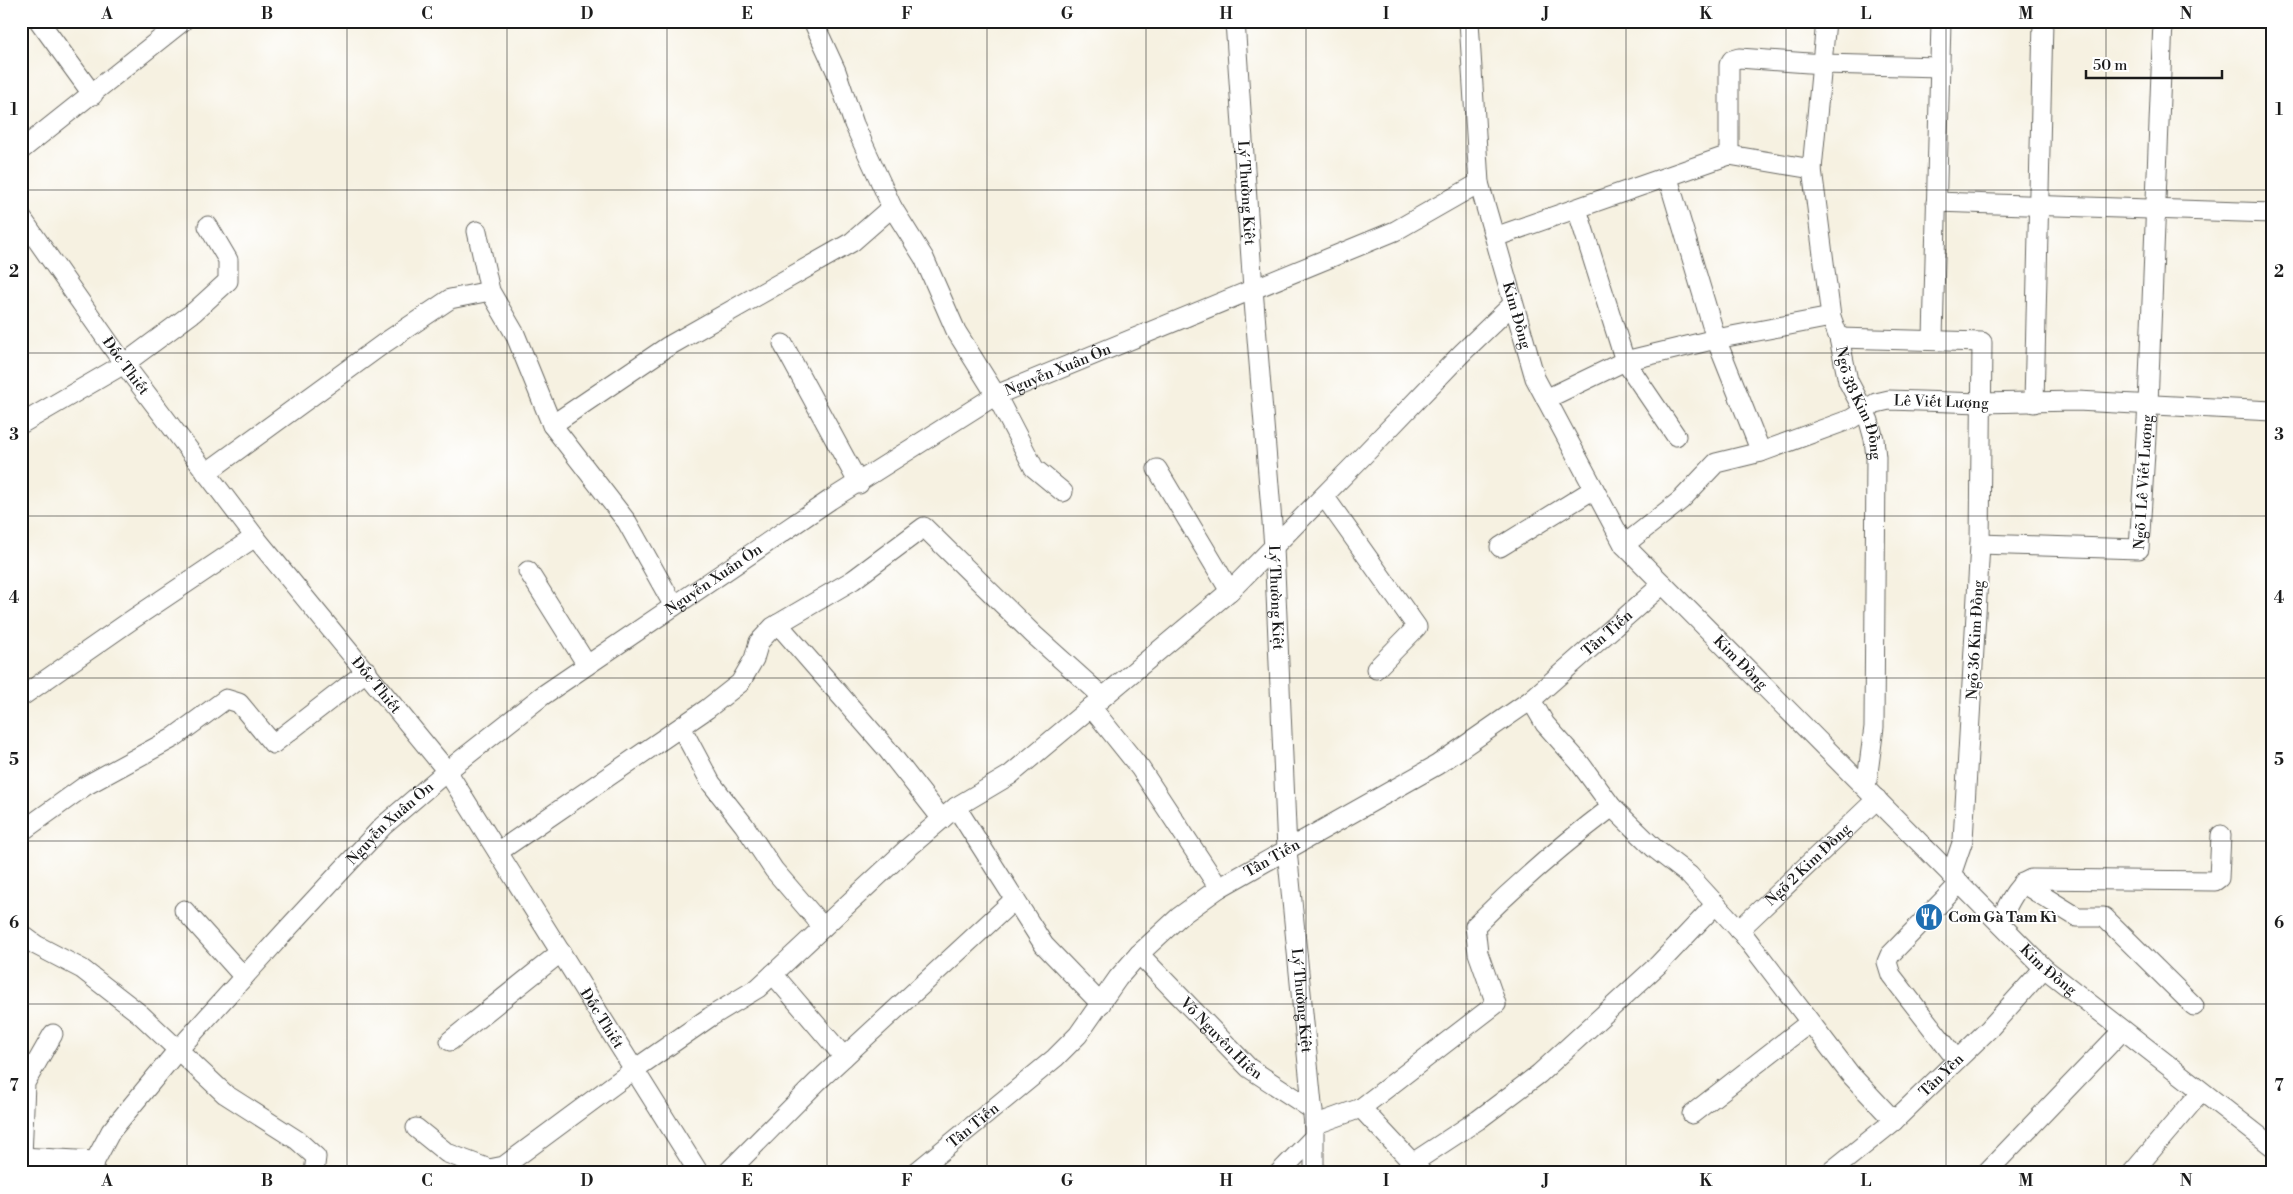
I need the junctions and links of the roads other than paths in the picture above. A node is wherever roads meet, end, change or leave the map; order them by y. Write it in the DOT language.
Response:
graph roads {
  1 [pos="39,21"];
  2 [pos="184,21"];
  3 [pos="813,21"];
  4 [pos="1235,21"];
  5 [pos="1469,21"];
  6 [pos="1826,21"];
  7 [pos="1942,21"];
  8 [pos="2043,21"];
  9 [pos="2163,21"];
  10 [pos="1823,64"];
  11 [pos="1940,67"];
  12 [pos="93,95"];
  13 [pos="21,150"];
  14 [pos="1729,155"];
  15 [pos="1812,169"];
  16 [pos="1668,178"];
  17 [pos="1479,183"];
  18 [pos="1936,202"];
  19 [pos="2039,206"];
  20 [pos="892,207"];
  21 [pos="1577,209"];
  22 [pos="2156,209"];
  23 [pos="2272,213"];
  24 [pos="21,217"];
  25 [pos="208,226"];
  26 [pos="477,231"];
  27 [pos="1495,237"];
  28 [pos="1253,289"];
  29 [pos="490,291"];
  30 [pos="1513,304"];
  31 [pos="1831,317"];
  32 [pos="1839,338"];
  33 [pos="1716,339"];
  34 [pos="1933,339"];
  35 [pos="783,344"];
  36 [pos="1625,361"];
  37 [pos="124,364"];
  38 [pos="996,396"];
  39 [pos="1546,399"];
  40 [pos="1981,403"];
  41 [pos="2034,403"];
  42 [pos="2148,404"];
  43 [pos="1864,410"];
  44 [pos="2272,410"];
  45 [pos="21,424"];
  46 [pos="552,425"];
  47 [pos="1676,436"];
  48 [pos="1761,452"];
  49 [pos="1157,469"];
  50 [pos="206,473"];
  51 [pos="859,484"];
  52 [pos="1594,489"];
  53 [pos="1063,492"];
  54 [pos="1324,496"];
  55 [pos="255,537"];
  56 [pos="1980,544"];
  57 [pos="1624,545"];
  58 [pos="1274,546"];
  59 [pos="1500,546"];
  60 [pos="528,571"];
  61 [pos="1662,584"];
  62 [pos="1230,591"];
  63 [pos="674,606"];
  64 [pos="778,624"];
  65 [pos="587,665"];
  66 [pos="1376,669"];
  67 [pos="367,671"];
  68 [pos="21,696"];
  69 [pos="1531,700"];
  70 [pos="1097,702"];
  71 [pos="681,727"];
  72 [pos="447,771"];
  73 [pos="1871,794"];
  74 [pos="1612,807"];
  75 [pos="949,813"];
  76 [pos="21,832"];
  77 [pos="2221,835"];
  78 [pos="1287,850"];
  79 [pos="498,852"];
  80 [pos="1956,879"];
  81 [pos="2022,883"];
  82 [pos="1219,888"];
  83 [pos="1015,899"];
  84 [pos="1716,904"];
  85 [pos="184,910"];
  86 [pos="1999,922"];
  87 [pos="823,927"];
  88 [pos="1739,930"];
  89 [pos="21,934"];
  90 [pos="561,952"];
  91 [pos="1139,954"];
  92 [pos="2044,968"];
  93 [pos="772,974"];
  94 [pos="244,977"];
  95 [pos="1101,1004"];
  96 [pos="2194,1006"];
  97 [pos="1810,1023"];
  98 [pos="2123,1030"];
  99 [pos="53,1034"];
  100 [pos="450,1040"];
  101 [pos="177,1051"];
  102 [pos="844,1057"];
  103 [pos="1956,1059"];
  104 [pos="635,1069"];
  105 [pos="2201,1092"];
  106 [pos="1361,1108"];
  107 [pos="1692,1114"];
  108 [pos="1894,1121"];
  109 [pos="1313,1124"];
  110 [pos="416,1128"];
  111 [pos="2272,1146"];
  112 [pos="22,1157"];
  113 [pos="94,1167"];
  114 [pos="1418,1167"];
  115 [pos="314,1173"];
  116 [pos="699,1173"];
  117 [pos="727,1173"];
  118 [pos="915,1173"];
  119 [pos="1279,1173"];
  120 [pos="1314,1173"];
  121 [pos="1828,1173"];
  122 [pos="1986,1173"];
  123 [pos="2132,1173"];
  1 -- 12 [label="street"];
  2 -- 12 [label="street"];
  3 -- 20 [label="street"];
  4 -- 28 [label="street, Lý Thường Kiệt"];
  5 -- 17 [label="street, Kim Đồng"];
  6 -- 10 [label="street, Ngõ 38 Kim Đồng"];
  7 -- 11 [label="street"];
  8 -- 19 [label="street"];
  9 -- 22 [label="street"];
  10 -- 11 [label="street"];
  10 -- 14 [label="street"];
  10 -- 15 [label="street, Ngõ 38 Kim Đồng"];
  11 -- 18 [label="street"];
  12 -- 13 [label="street"];
  14 -- 15 [label="street"];
  14 -- 16 [label="street"];
  15 -- 31 [label="street, Ngõ 38 Kim Đồng"];
  16 -- 21 [label="street"];
  16 -- 33 [label="street"];
  17 -- 27 [label="street, Kim Đồng"];
  17 -- 28 [label="street, Nguyễn Xuân Ôn"];
  18 -- 19 [label="street"];
  18 -- 34 [label="street"];
  19 -- 22 [label="street"];
  19 -- 41 [label="street"];
  20 -- 38 [label="street"];
  20 -- 46 [label="street"];
  21 -- 27 [label="street"];
  21 -- 36 [label="street"];
  22 -- 23 [label="street"];
  22 -- 42 [label="street"];
  24 -- 37 [label="street, Đốc Thiết"];
  25 -- 37 [label="street"];
  26 -- 29 [label="street"];
  27 -- 30 [label="street, Kim Đồng"];
  28 -- 38 [label="street, Nguyễn Xuân Ôn"];
  28 -- 58 [label="street, Lý Thường Kiệt"];
  29 -- 46 [label="street"];
  29 -- 50 [label="street"];
  30 -- 39 [label="street, Kim Đồng"];
  30 -- 54 [label="street"];
  31 -- 32 [label="street, Ngõ 38 Kim Đồng"];
  31 -- 33 [label="street"];
  32 -- 34 [label="street"];
  32 -- 43 [label="street, Ngõ 38 Kim Đồng"];
  33 -- 36 [label="street"];
  33 -- 48 [label="street"];
  34 -- 40 [label="street, Ngõ 36 Kim Đồng"];
  35 -- 51 [label="street"];
  36 -- 39 [label="street"];
  36 -- 47 [label="street"];
  37 -- 45 [label="street"];
  37 -- 50 [label="street, Đốc Thiết"];
  38 -- 51 [label="street, Nguyễn Xuân Ôn"];
  38 -- 53 [label="street"];
  39 -- 52 [label="street, Kim Đồng"];
  40 -- 41 [label="street, Lê Viết Lượng"];
  40 -- 43 [label="street, Lê Viết Lượng"];
  40 -- 56 [label="street, Ngõ 36 Kim Đồng"];
  41 -- 42 [label="street, Lê Viết Lượng"];
  42 -- 44 [label="street, Lê Viết Lượng"];
  42 -- 56 [label="street, Ngõ 1 Lê Viết Lượng"];
  43 -- 48 [label="street, Lê Viết Lượng"];
  43 -- 73 [label="street, Ngõ 38 Kim Đồng"];
  46 -- 63 [label="street"];
  48 -- 57 [label="street, Lê Viết Lượng"];
  49 -- 62 [label="street"];
  50 -- 55 [label="street, Đốc Thiết"];
  51 -- 63 [label="street, Nguyễn Xuân Ôn"];
  52 -- 57 [label="street, Kim Đồng"];
  52 -- 59 [label="street"];
  54 -- 58 [label="street"];
  54 -- 66 [label="street"];
  55 -- 67 [label="street, Đốc Thiết"];
  55 -- 68 [label="street"];
  56 -- 80 [label="street, Ngõ 36 Kim Đồng"];
  57 -- 61 [label="street, Kim Đồng"];
  58 -- 62 [label="street"];
  58 -- 78 [label="street, Lý Thường Kiệt"];
  60 -- 65 [label="street"];
  61 -- 69 [label="street, Tân Tiến"];
  61 -- 73 [label="street, Kim Đồng"];
  62 -- 70 [label="street"];
  63 -- 65 [label="street, Nguyễn Xuân Ôn"];
  64 -- 70 [label="street"];
  64 -- 71 [label="street"];
  64 -- 75 [label="street"];
  65 -- 72 [label="street, Nguyễn Xuân Ôn"];
  67 -- 72 [label="street, Đốc Thiết"];
  67 -- 76 [label="street"];
  69 -- 74 [label="street"];
  69 -- 78 [label="street, Tân Tiến"];
  70 -- 75 [label="street"];
  70 -- 82 [label="street"];
  71 -- 79 [label="street"];
  71 -- 87 [label="street"];
  72 -- 79 [label="street, Đốc Thiết"];
  72 -- 94 [label="street, Nguyễn Xuân Ôn"];
  73 -- 80 [label="street, Kim Đồng"];
  73 -- 88 [label="street, Ngõ 2 Kim Đồng"];
  74 -- 84 [label="street"];
  74 -- 106 [label="street"];
  75 -- 83 [label="street"];
  75 -- 87 [label="street"];
  77 -- 81 [label="street"];
  78 -- 82 [label="street, Tân Tiến"];
  78 -- 109 [label="street, Lý Thường Kiệt"];
  79 -- 90 [label="street, Đốc Thiết"];
  80 -- 86 [label="street, Kim Đồng"];
  80 -- 103 [label="street"];
  81 -- 86 [label="street"];
  81 -- 96 [label="street"];
  82 -- 91 [label="street, Tân Tiến"];
  83 -- 95 [label="street"];
  83 -- 102 [label="street"];
  84 -- 88 [label="street"];
  84 -- 114 [label="street"];
  85 -- 94 [label="street"];
  86 -- 92 [label="street, Kim Đồng"];
  87 -- 93 [label="street"];
  88 -- 97 [label="street"];
  89 -- 101 [label="street"];
  90 -- 100 [label="street"];
  90 -- 104 [label="street, Đốc Thiết"];
  91 -- 95 [label="street, Tân Tiến"];
  91 -- 109 [label="street, Võ Nguyên Hiến"];
  92 -- 98 [label="street, Kim Đồng"];
  92 -- 103 [label="street, Tân Yên"];
  93 -- 102 [label="street"];
  93 -- 104 [label="street"];
  94 -- 101 [label="street, Nguyễn Xuân Ôn"];
  95 -- 118 [label="street, Tân Tiến"];
  97 -- 107 [label="street"];
  97 -- 108 [label="street"];
  98 -- 105 [label="street, Kim Đồng"];
  98 -- 122 [label="street"];
  99 -- 112 [label="street"];
  101 -- 113 [label="street, Nguyễn Xuân Ôn"];
  101 -- 115 [label="street"];
  102 -- 117 [label="street"];
  103 -- 108 [label="street, Tân Yên"];
  104 -- 110 [label="street"];
  104 -- 116 [label="street, Đốc Thiết"];
  105 -- 111 [label="street, Kim Đồng"];
  105 -- 123 [label="street"];
  106 -- 109 [label="street"];
  106 -- 114 [label="street"];
  108 -- 121 [label="street, Tân Yên"];
  109 -- 119 [label="street"];
  109 -- 120 [label="street, Lý Thường Kiệt"];
  112 -- 113 [label="street"];
}
